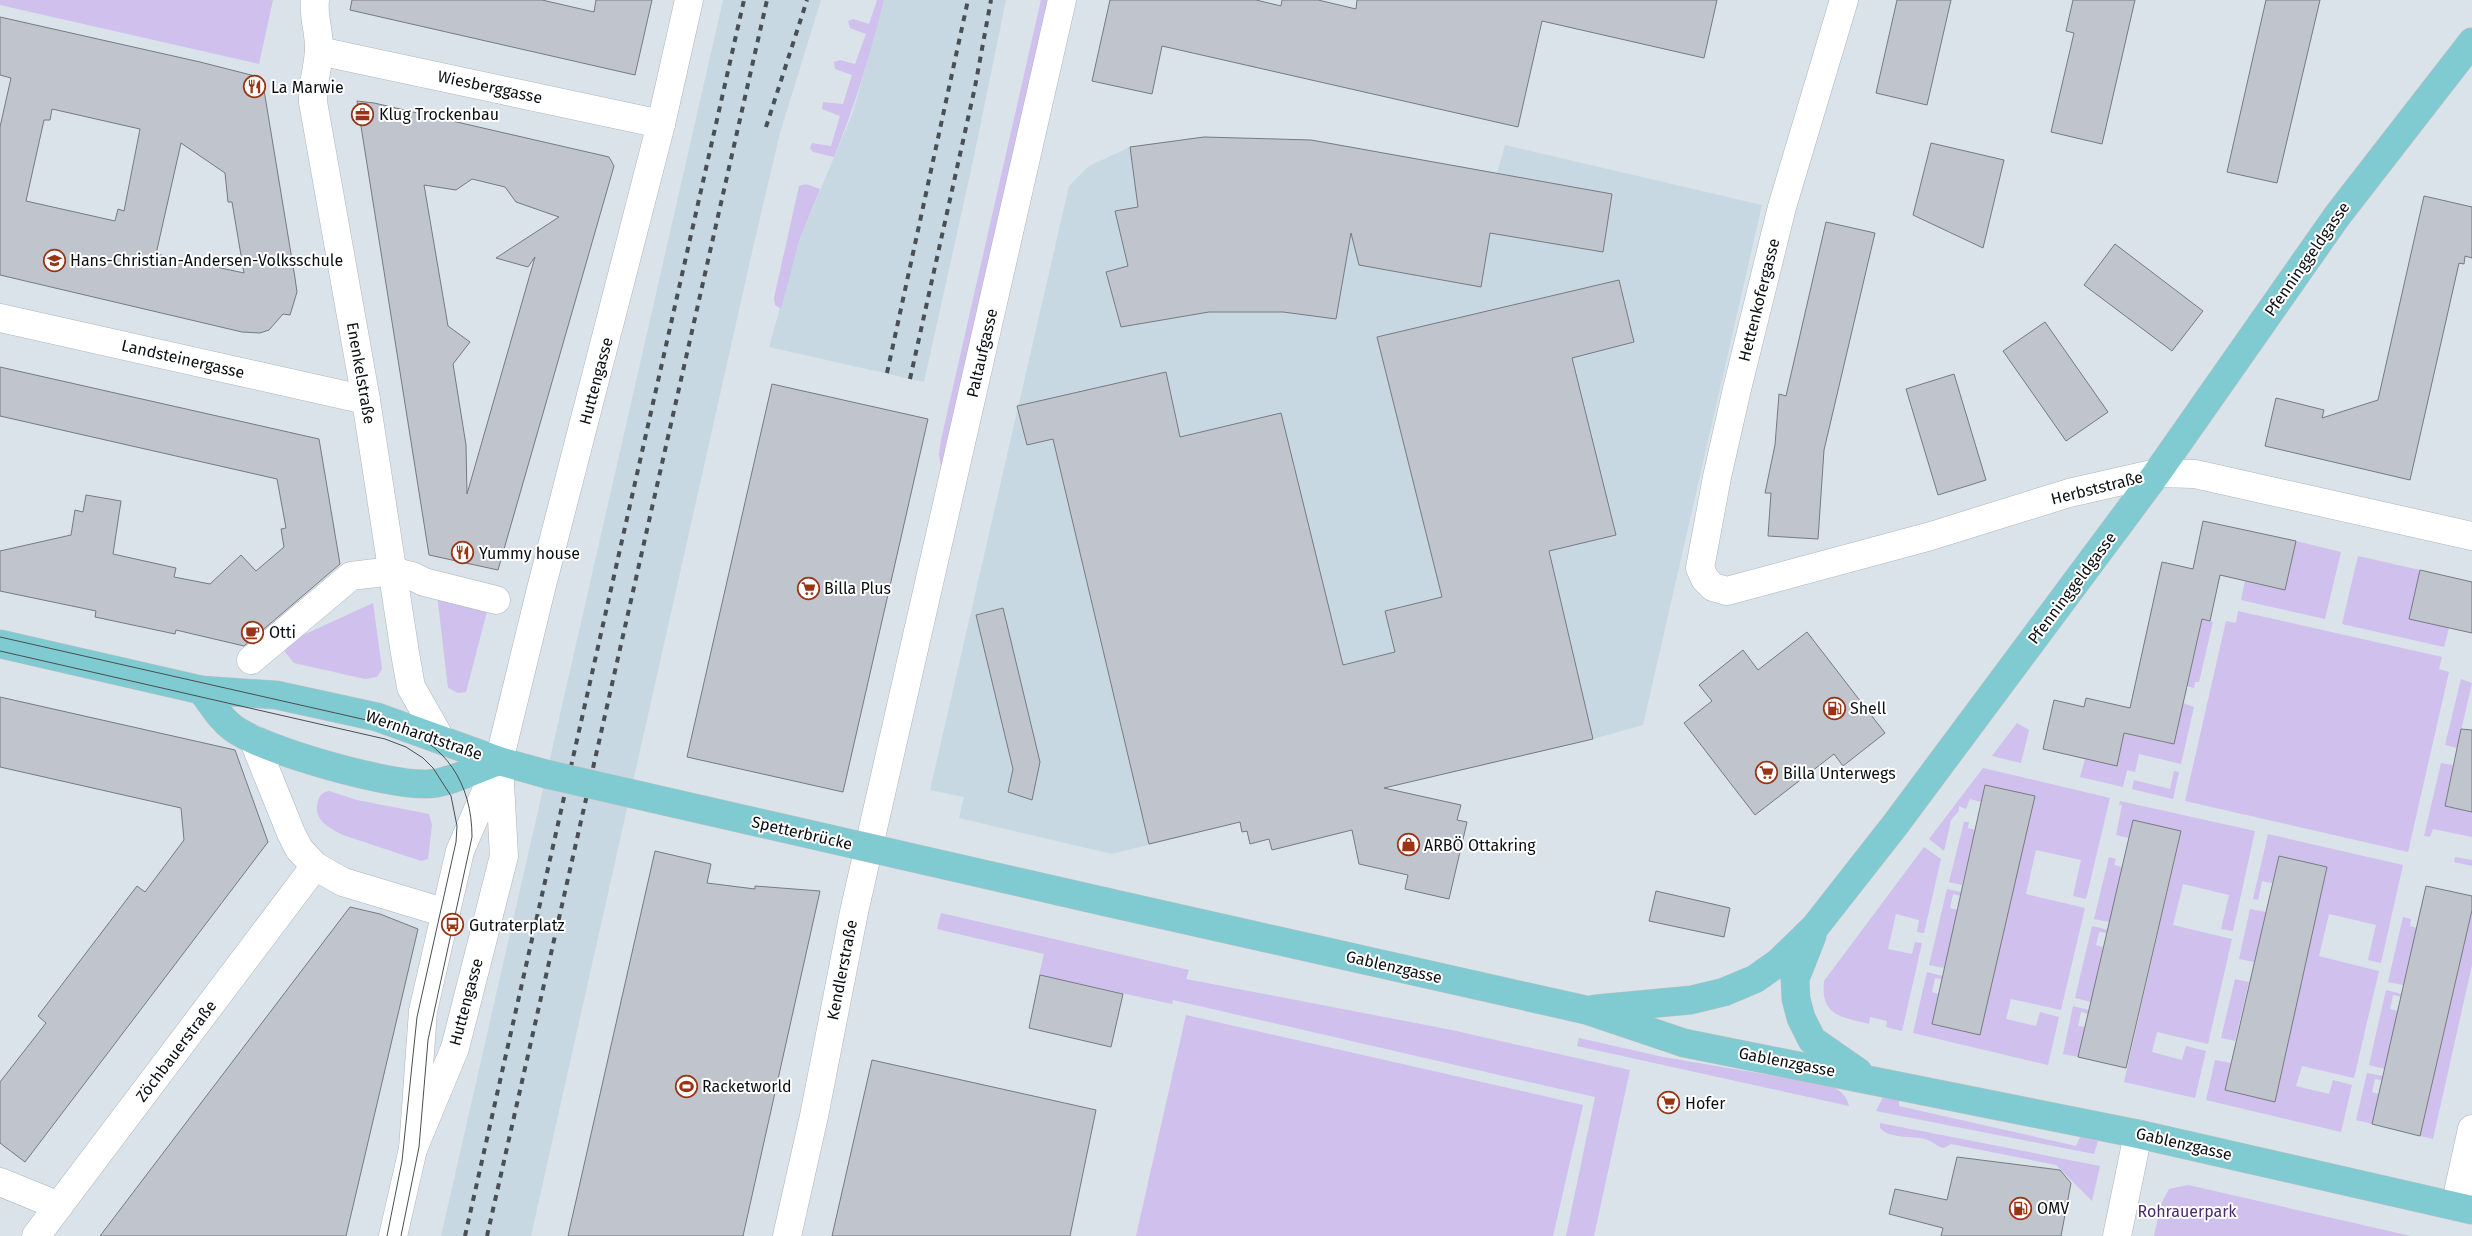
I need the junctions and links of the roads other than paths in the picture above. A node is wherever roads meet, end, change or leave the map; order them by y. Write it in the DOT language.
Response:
graph roads {
  1 [pos="316,0"];
  2 [pos="689,0"];
  3 [pos="1062,0"];
  4 [pos="1844,0"];
  5 [pos="2472,42"];
  6 [pos="319,50"];
  7 [pos="661,124"];
  8 [pos="0,318"];
  9 [pos="366,400"];
  10 [pos="2157,473"];
  11 [pos="2472,536"];
  12 [pos="392,571"];
  13 [pos="1727,591"];
  14 [pos="496,600"];
  15 [pos="0,644"];
  16 [pos="251,660"];
  17 [pos="201,690"];
  18 [pos="902,705"];
  19 [pos="253,739"];
  20 [pos="441,740"];
  21 [pos="499,761"];
  22 [pos="315,866"];
  23 [pos="1106,902"];
  24 [pos="446,913"];
  25 [pos="1815,927"];
  26 [pos="1586,1010"];
  27 [pos="1865,1078"];
  28 [pos="2472,1129"];
  29 [pos="2138,1134"];
  30 [pos="413,1149"];
  31 [pos="0,1182"];
  32 [pos="59,1206"];
  33 [pos="2463,1208"];
  34 [pos="36,1236"];
  35 [pos="393,1236"];
  36 [pos="787,1236"];
  37 [pos="2117,1236"];
  1 -- 6 [label="street, Enenkelstraße"];
  2 -- 7 [label="street, Huttengasse"];
  3 -- 18 [label="street, Paltaufgasse"];
  4 -- 13 [label="street, Hettenkofergasse"];
  5 -- 10 [label="main road, Pfenninggeldgasse"];
  6 -- 7 [label="street, Wiesberggasse"];
  6 -- 9 [label="street, Enenkelstraße"];
  7 -- 21 [label="street, Huttengasse"];
  8 -- 9 [label="street, Landsteinergasse"];
  9 -- 12 [label="street, Enenkelstraße"];
  10 -- 11 [label="street, Herbststraße"];
  10 -- 13 [label="street, Herbststraße"];
  10 -- 25 [label="main road, Pfenninggeldgasse"];
  12 -- 14 [label="street"];
  12 -- 16 [label="street"];
  12 -- 20 [label="street, Enenkelstraße"];
  15 -- 17 [label="main road, Wernhardtstraße"];
  17 -- 19 [label="main road, Wernhardtstraße"];
  17 -- 20 [label="main road, Wernhardtstraße"];
  18 -- 36 [label="street, Kendlerstraße"];
  19 -- 21 [label="main road, Wernhardtstraße"];
  19 -- 22 [label="street"];
  20 -- 21 [label="main road, Wernhardtstraße"];
  21 -- 23 [label="main road, Spetterbrücke, bridge"];
  21 -- 24 [label="street, Huttengasse"];
  21 -- 30 [label="street, Huttengasse"];
  22 -- 24 [label="street"];
  22 -- 32 [label="street, Zöchbauerstraße"];
  23 -- 26 [label="main road, Gablenzgasse"];
  24 -- 30 [label="street, Huttengasse"];
  25 -- 26 [label="main road, Pfenninggeldgasse"];
  25 -- 27 [label="main road"];
  26 -- 27 [label="main road, Gablenzgasse"];
  27 -- 29 [label="main road, Gablenzgasse"];
  28 -- 33 [label="street"];
  29 -- 33 [label="main road, Gablenzgasse"];
  29 -- 37 [label="street"];
  30 -- 35 [label="street, Huttengasse"];
  31 -- 32 [label="street"];
  32 -- 34 [label="street, Zöchbauerstraße"];
}
